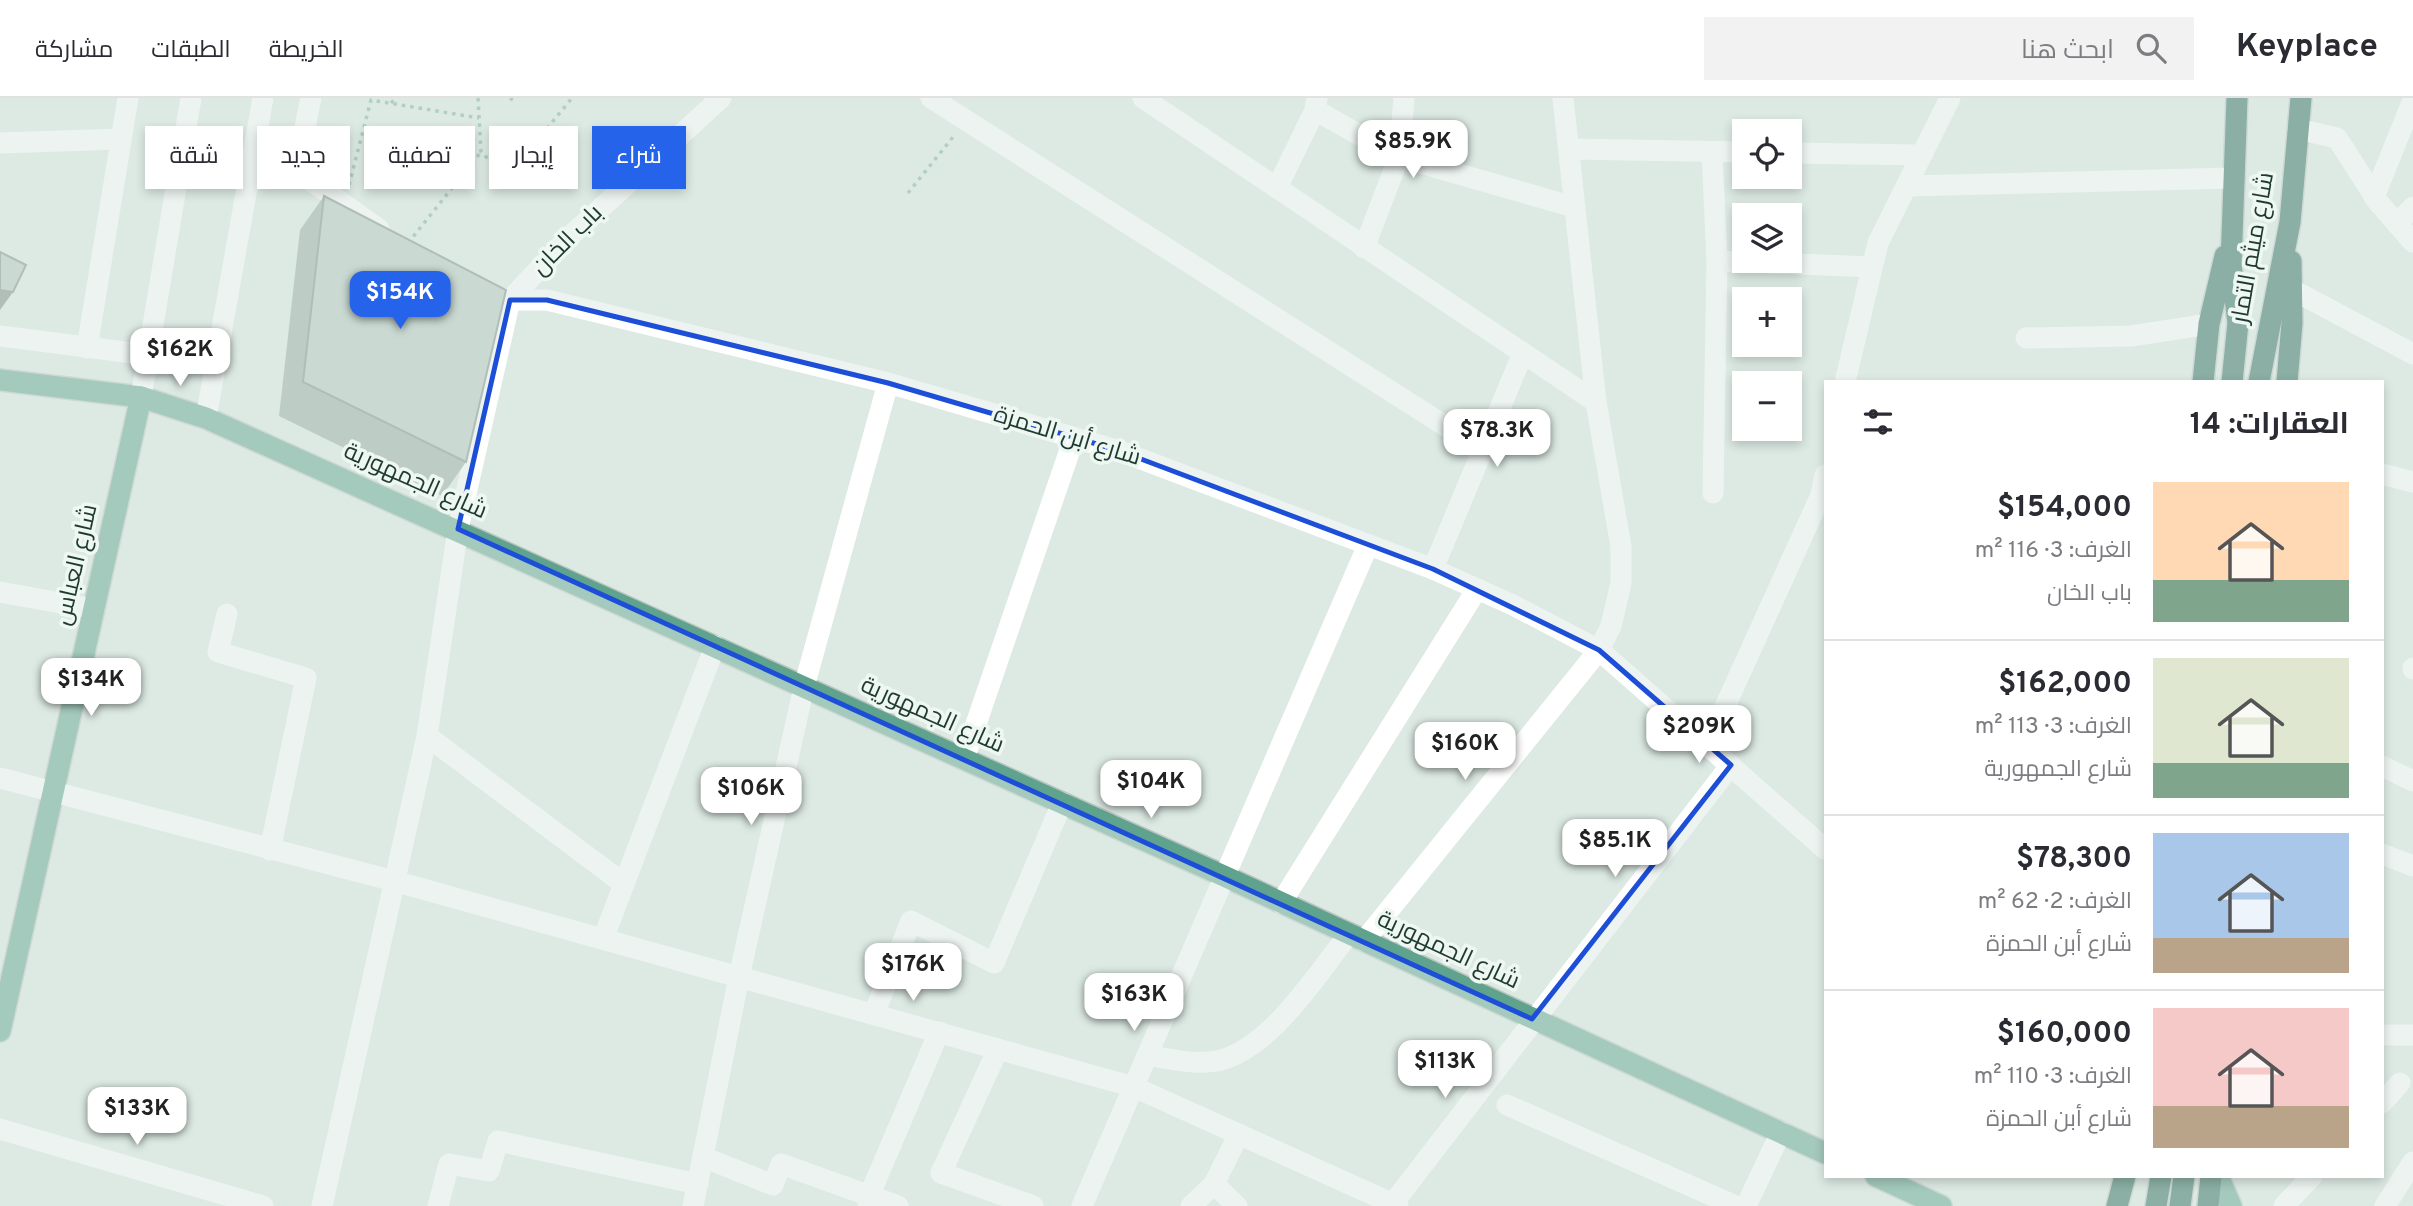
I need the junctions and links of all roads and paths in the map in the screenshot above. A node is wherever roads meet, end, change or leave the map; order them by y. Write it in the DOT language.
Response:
graph roads {
  1 [pos="128,98"];
  2 [pos="191,98"];
  3 [pos="262,98"];
  4 [pos="311,98"];
  5 [pos="396,98"];
  6 [pos="478,98"];
  7 [pos="572,98"];
  8 [pos="721,98"];
  9 [pos="931,98"];
  10 [pos="1143,98"];
  11 [pos="1404,98"];
  12 [pos="1563,98"];
  13 [pos="1950,98"];
  14 [pos="2237,98"];
  15 [pos="2301,98"];
  16 [pos="2413,100"];
  17 [pos="391,103"];
  18 [pos="1316,104"];
  19 [pos="480,118"];
  20 [pos="966,121"];
  21 [pos="305,126"];
  22 [pos="2298,129"];
  23 [pos="121,139"];
  24 [pos="255,141"];
  25 [pos="0,144"];
  26 [pos="1569,149"];
  27 [pos="481,152"];
  28 [pos="1712,152"];
  29 [pos="1732,152"];
  30 [pos="1802,153"];
  31 [pos="1922,155"];
  32 [pos="1399,157"];
  33 [pos="2233,178"];
  34 [pos="1907,186"];
  35 [pos="1276,188"];
  36 [pos="323,189"];
  37 [pos="908,193"];
  38 [pos="2374,197"];
  39 [pos="344,204"];
  40 [pos="1574,207"];
  41 [pos="2413,207"];
  42 [pos="2231,222"];
  43 [pos="2290,222"];
  44 [pos="2397,224"];
  45 [pos="2413,242"];
  46 [pos="405,247"];
  47 [pos="1364,248"];
  48 [pos="1717,261"];
  49 [pos="1872,267"];
  50 [pos="457,284"];
  51 [pos="2291,289"];
  52 [pos="510,300"];
  53 [pos="2209,324"];
  54 [pos="0,336"];
  55 [pos="2026,338"];
  56 [pos="88,348"];
  57 [pos="1524,353"];
  58 [pos="2413,354"];
  59 [pos="148,355"];
  60 [pos="2233,371"];
  61 [pos="2259,373"];
  62 [pos="0,380"];
  63 [pos="1845,380"];
  64 [pos="2203,380"];
  65 [pos="2287,380"];
  66 [pos="888,383"];
  67 [pos="141,397"];
  68 [pos="1596,402"];
  69 [pos="206,418"];
  70 [pos="1074,438"];
  71 [pos="1483,450"];
  72 [pos="2384,475"];
  73 [pos="1824,480"];
  74 [pos="2413,482"];
  75 [pos="1713,492"];
  76 [pos="458,529"];
  77 [pos="1368,545"];
  78 [pos="1433,569"];
  79 [pos="1477,589"];
  80 [pos="0,592"];
  81 [pos="94,609"];
  82 [pos="227,614"];
  83 [pos="715,646"];
  84 [pos="1599,650"];
  85 [pos="804,687"];
  86 [pos="427,736"];
  87 [pos="1708,744"];
  88 [pos="964,759"];
  89 [pos="1731,765"];
  90 [pos="2384,767"];
  91 [pos="0,778"];
  92 [pos="2413,780"];
  93 [pos="52,792"];
  94 [pos="1062,803"];
  95 [pos="1824,848"];
  96 [pos="270,850"];
  97 [pos="2384,856"];
  98 [pos="2413,866"];
  99 [pos="1224,876"];
  100 [pos="394,881"];
  101 [pos="624,884"];
  102 [pos="1281,903"];
  103 [pos="1356,938"];
  104 [pos="603,939"];
  105 [pos="740,977"];
  106 [pos="874,1014"];
  107 [pos="1532,1019"];
  108 [pos="0,1031"];
  109 [pos="939,1032"];
  110 [pos="2384,1035"];
  111 [pos="2413,1035"];
  112 [pos="998,1049"];
  113 [pos="1147,1055"];
  114 [pos="2400,1083"];
  115 [pos="1133,1087"];
  116 [pos="2384,1100"];
  117 [pos="1507,1105"];
  118 [pos="0,1129"];
  119 [pos="1780,1132"];
  120 [pos="1239,1134"];
  121 [pos="1824,1153"];
  122 [pos="703,1157"];
  123 [pos="2413,1162"];
  124 [pos="1880,1178"];
  125 [pos="2124,1178"];
  126 [pos="2161,1178"];
  127 [pos="2184,1178"];
  128 [pos="2211,1178"];
  129 [pos="2219,1178"];
  130 [pos="2310,1178"];
  131 [pos="698,1184"];
  132 [pos="1214,1184"];
  133 [pos="869,1200"];
  134 [pos="1083,1205"];
  135 [pos="1394,1205"];
  136 [pos="263,1206"];
  137 [pos="322,1206"];
  138 [pos="438,1206"];
  139 [pos="693,1206"];
  140 [pos="898,1206"];
  141 [pos="1033,1206"];
  142 [pos="1191,1206"];
  143 [pos="1237,1206"];
  144 [pos="1735,1206"];
  145 [pos="1746,1206"];
  146 [pos="1941,1206"];
  147 [pos="2117,1206"];
  148 [pos="2156,1206"];
  149 [pos="2180,1206"];
  150 [pos="2208,1206"];
  151 [pos="2231,1206"];
  152 [pos="2284,1206"];
  153 [pos="2385,1206"];
  1 -- 23 [label="street"];
  2 -- 59 [label="street"];
  3 -- 24 [label="street"];
  4 -- 21 [label="street"];
  5 -- 17 [label="path"];
  6 -- 19 [label="path"];
  7 -- 27 [label="path"];
  8 -- 52 [label="street, باب الخان"];
  9 -- 20 [label="street"];
  10 -- 35 [label="street"];
  11 -- 32 [label="street"];
  12 -- 26 [label="street"];
  13 -- 31 [label="street"];
  14 -- 33 [label="highway, شارع ميثم التمار"];
  15 -- 22 [label="highway, شارع ميثم التمار"];
  16 -- 38 [label="street"];
  17 -- 19 [label="path"];
  17 -- 39 [label="path"];
  18 -- 32 [label="street"];
  18 -- 35 [label="street"];
  19 -- 27 [label="path"];
  20 -- 37 [label="path"];
  20 -- 71 [label="street"];
  22 -- 38 [label="street"];
  22 -- 43 [label="highway, شارع ميثم التمار"];
  23 -- 25 [label="street"];
  23 -- 56 [label="street"];
  24 -- 69 [label="street"];
  26 -- 28 [label="street"];
  26 -- 40 [label="street"];
  27 -- 46 [label="path"];
  28 -- 29 [label="street"];
  28 -- 48 [label="street"];
  30 -- 31 [label="street"];
  31 -- 34 [label="street"];
  32 -- 40 [label="street"];
  32 -- 47 [label="street"];
  33 -- 34 [label="street"];
  33 -- 42 [label="highway, شارع ميثم التمار"];
  34 -- 49 [label="street"];
  35 -- 47 [label="street"];
  36 -- 39 [label="street"];
  38 -- 44 [label="street"];
  39 -- 46 [label="street"];
  40 -- 68 [label="street"];
  41 -- 44 [label="street"];
  42 -- 53 [label="highway"];
  42 -- 60 [label="highway, شارع ميثم التمار"];
  43 -- 51 [label="highway"];
  43 -- 61 [label="highway, شارع ميثم التمار"];
  44 -- 45 [label="street"];
  47 -- 57 [label="street"];
  48 -- 49 [label="street"];
  48 -- 75 [label="street"];
  49 -- 63 [label="street"];
  50 -- 52 [label="street, شارع أبن الحمزة"];
  51 -- 58 [label="street"];
  51 -- 65 [label="highway"];
  52 -- 66 [label="street, شارع أبن الحمزة"];
  52 -- 76 [label="street"];
  53 -- 55 [label="street"];
  53 -- 64 [label="highway"];
  54 -- 56 [label="street"];
  56 -- 59 [label="street"];
  57 -- 68 [label="street"];
  57 -- 71 [label="street"];
  59 -- 67 [label="street"];
  62 -- 67 [label="main road, شارع الجمهورية"];
  66 -- 70 [label="street, شارع أبن الحمزة"];
  66 -- 85 [label="street"];
  67 -- 69 [label="main road, شارع الجمهورية"];
  67 -- 81 [label="main road, شارع العباس"];
  68 -- 84 [label="street"];
  69 -- 76 [label="main road, شارع الجمهورية"];
  70 -- 77 [label="street, شارع أبن الحمزة"];
  70 -- 88 [label="street"];
  71 -- 78 [label="street"];
  72 -- 74 [label="street"];
  73 -- 87 [label="street"];
  76 -- 83 [label="main road, شارع الجمهورية"];
  76 -- 86 [label="street"];
  77 -- 78 [label="street, شارع أبن الحمزة"];
  77 -- 99 [label="street"];
  78 -- 79 [label="street, شارع أبن الحمزة"];
  79 -- 84 [label="street, شارع أبن الحمزة"];
  79 -- 102 [label="street"];
  80 -- 81 [label="street"];
  81 -- 93 [label="main road, شارع العباس"];
  82 -- 96 [label="street"];
  83 -- 85 [label="main road, شارع الجمهورية"];
  83 -- 101 [label="street"];
  84 -- 87 [label="street, شارع أبن الحمزة"];
  84 -- 103 [label="street"];
  85 -- 88 [label="main road, شارع الجمهورية"];
  85 -- 105 [label="street"];
  86 -- 100 [label="street"];
  86 -- 101 [label="street"];
  87 -- 89 [label="street, شارع أبن الحمزة"];
  88 -- 94 [label="main road, شارع الجمهورية"];
  89 -- 95 [label="street, شارع أبن الحمزة"];
  89 -- 107 [label="street"];
  90 -- 92 [label="street"];
  91 -- 93 [label="street"];
  93 -- 96 [label="street"];
  93 -- 108 [label="main road, شارع العباس"];
  94 -- 99 [label="main road, شارع الجمهورية"];
  94 -- 106 [label="street"];
  96 -- 100 [label="street"];
  97 -- 98 [label="street"];
  99 -- 102 [label="main road, شارع الجمهورية"];
  99 -- 113 [label="street"];
  100 -- 104 [label="street"];
  100 -- 137 [label="street"];
  101 -- 104 [label="street"];
  102 -- 103 [label="main road, شارع الجمهورية"];
  103 -- 107 [label="main road, شارع الجمهورية"];
  103 -- 113 [label="street"];
  104 -- 105 [label="street"];
  105 -- 106 [label="street"];
  105 -- 122 [label="street"];
  106 -- 109 [label="street"];
  107 -- 119 [label="main road, شارع الجمهورية"];
  107 -- 135 [label="street"];
  109 -- 112 [label="street"];
  109 -- 133 [label="street"];
  110 -- 111 [label="street"];
  112 -- 115 [label="street"];
  112 -- 141 [label="street"];
  113 -- 115 [label="street"];
  114 -- 116 [label="street"];
  115 -- 120 [label="street"];
  115 -- 134 [label="street"];
  117 -- 144 [label="street"];
  118 -- 136 [label="street"];
  119 -- 121 [label="main road, شارع الجمهورية"];
  119 -- 145 [label="street"];
  120 -- 132 [label="street"];
  120 -- 135 [label="street"];
  122 -- 131 [label="street"];
  122 -- 133 [label="street"];
  123 -- 153 [label="street"];
  124 -- 146 [label="main road"];
  125 -- 147 [label="highway"];
  126 -- 148 [label="highway"];
  127 -- 149 [label="highway"];
  128 -- 150 [label="highway"];
  129 -- 151 [label="main road"];
  130 -- 152 [label="street"];
  131 -- 138 [label="street"];
  131 -- 139 [label="street"];
  132 -- 142 [label="street"];
  132 -- 143 [label="street"];
  133 -- 140 [label="street"];
}
